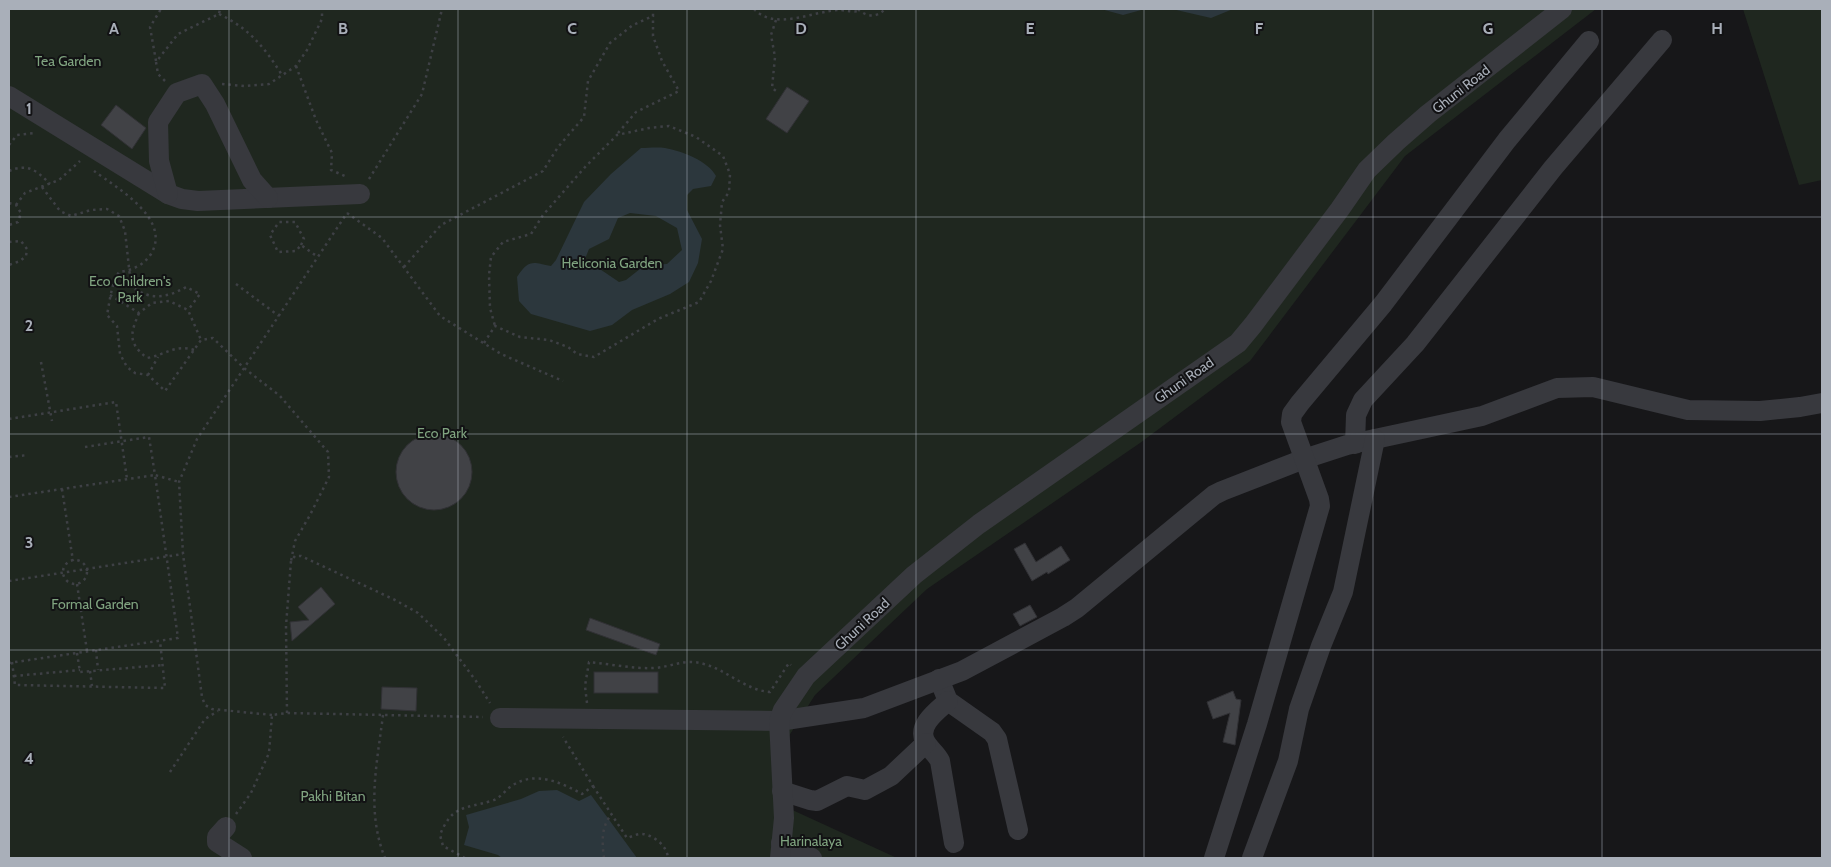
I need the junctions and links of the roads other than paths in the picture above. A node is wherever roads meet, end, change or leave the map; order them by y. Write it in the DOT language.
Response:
graph roads {
  1 [pos="1562,9"];
  2 [pos="1662,40"];
  3 [pos="1589,41"];
  4 [pos="9,96"];
  5 [pos="168,194"];
  6 [pos="360,194"];
  7 [pos="268,198"];
  8 [pos="1822,403"];
  9 [pos="1374,439"];
  10 [pos="1351,445"];
  11 [pos="1306,458"];
  12 [pos="939,680"];
  13 [pos="948,701"];
  14 [pos="500,718"];
  15 [pos="779,721"];
  16 [pos="926,743"];
  17 [pos="782,791"];
  18 [pos="226,827"];
  19 [pos="1018,830"];
  20 [pos="954,844"];
  21 [pos="780,851"];
  22 [pos="242,858"];
  23 [pos="812,858"];
  24 [pos="1214,858"];
  25 [pos="1252,858"];
  1 -- 15 [label="street, Ghuni Road"];
  2 -- 10 [label="street"];
  3 -- 11 [label="street"];
  4 -- 5 [label="street"];
  5 -- 7 [label="street"];
  5 -- 7 [label="street"];
  6 -- 7 [label="street"];
  8 -- 9 [label="street"];
  9 -- 10 [label="street"];
  9 -- 25 [label="street"];
  10 -- 11 [label="street"];
  11 -- 12 [label="street"];
  11 -- 24 [label="street"];
  12 -- 13 [label="street"];
  12 -- 15 [label="street"];
  13 -- 16 [label="street"];
  13 -- 19 [label="street"];
  14 -- 15 [label="street"];
  15 -- 17 [label="street"];
  16 -- 17 [label="street"];
  16 -- 20 [label="street"];
  17 -- 21 [label="street"];
  18 -- 22 [label="street"];
  21 -- 23 [label="street"];
}
